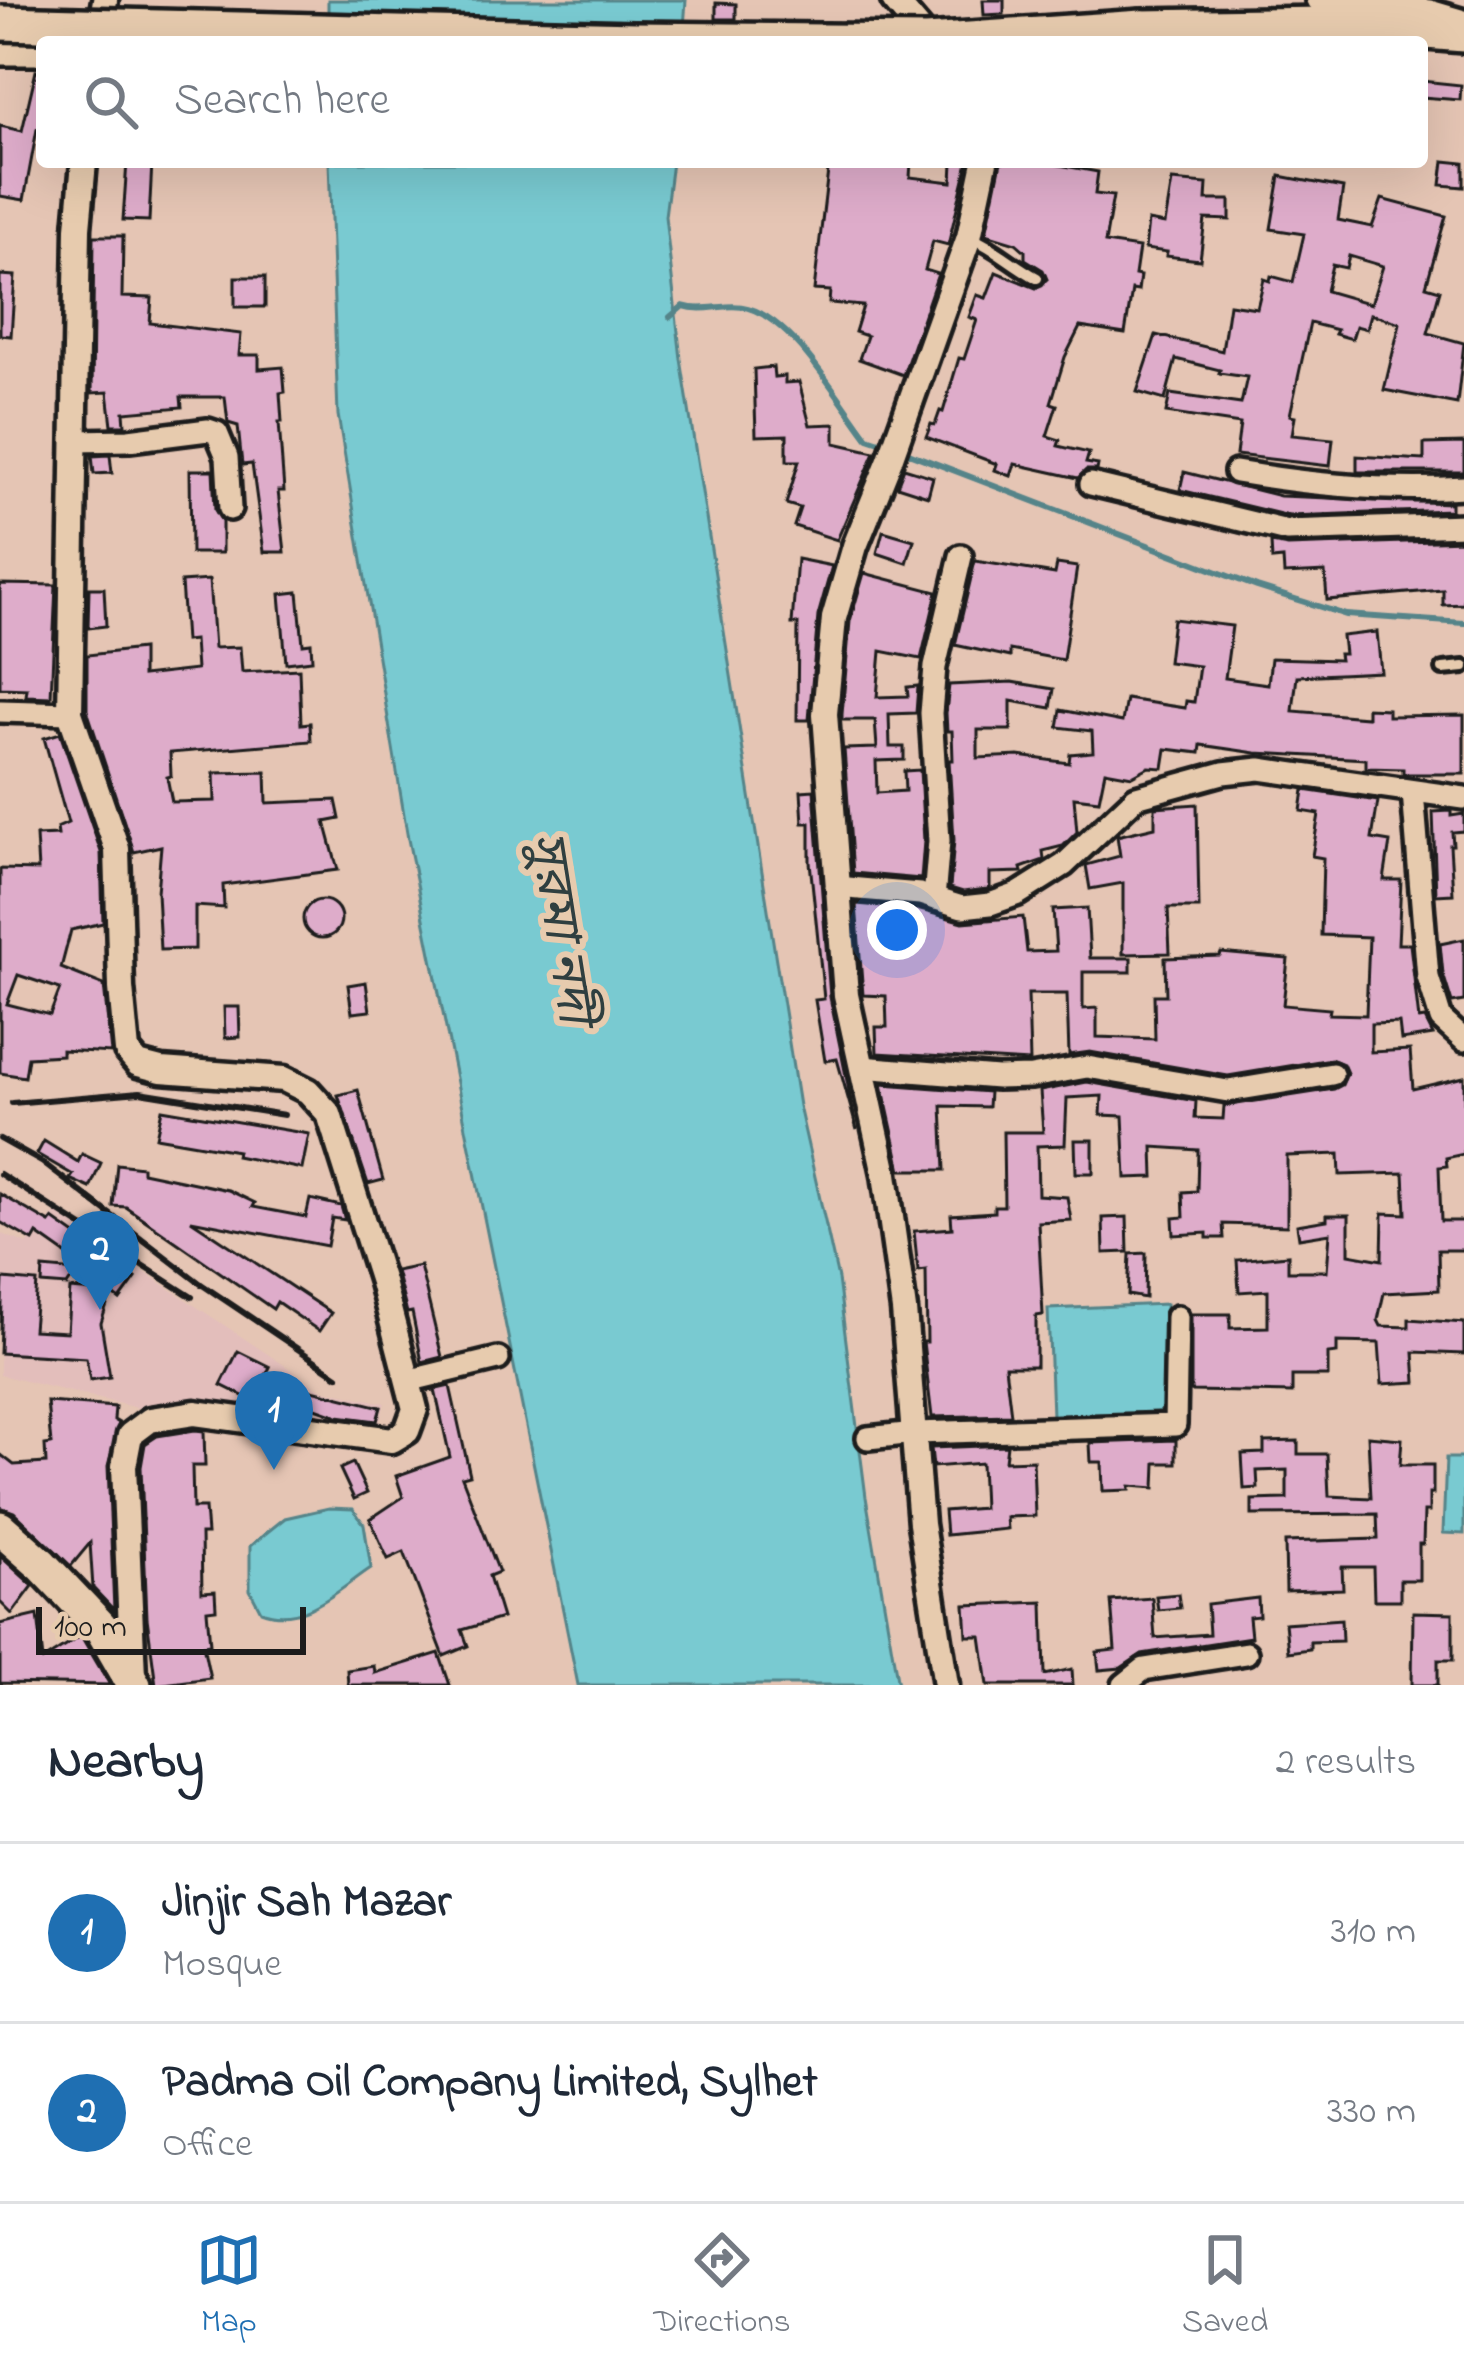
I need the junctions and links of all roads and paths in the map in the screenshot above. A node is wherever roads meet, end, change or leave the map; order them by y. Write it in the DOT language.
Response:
graph roads {
  1 [pos="105,0"];
  2 [pos="894,0"];
  3 [pos="1317,0"];
  4 [pos="1464,21"];
  5 [pos="0,23"];
  6 [pos="1464,35"];
  7 [pos="99,36"];
  8 [pos="515,36"];
  9 [pos="925,36"];
  10 [pos="1012,36"];
  11 [pos="0,48"];
  12 [pos="36,49"];
  13 [pos="1428,54"];
  14 [pos="1464,56"];
  15 [pos="83,168"];
  16 [pos="984,168"];
  17 [pos="969,237"];
  18 [pos="1037,278"];
  19 [pos="76,441"];
  20 [pos="1236,472"];
  21 [pos="1091,484"];
  22 [pos="1464,487"];
  23 [pos="230,509"];
  24 [pos="1464,525"];
  25 [pos="961,556"];
  26 [pos="1464,667"];
  27 [pos="1443,669"];
  28 [pos="0,711"];
  29 [pos="70,713"];
  30 [pos="1413,792"];
  31 [pos="1464,798"];
  32 [pos="836,887"];
  33 [pos="934,899"];
  34 [pos="1464,1040"];
  35 [pos="861,1067"];
  36 [pos="1332,1074"];
  37 [pos="1177,1317"];
  38 [pos="498,1359"];
  39 [pos="407,1381"];
  40 [pos="915,1433"];
  41 [pos="868,1438"];
  42 [pos="0,1528"];
  43 [pos="1246,1653"];
  44 [pos="133,1685"];
  45 [pos="946,1685"];
  46 [pos="1124,1685"];
  1 -- 7 [label="street"];
  2 -- 9 [label="street"];
  3 -- 4 [label="street"];
  5 -- 8 [label="main road, bridge"];
  6 -- 10 [label="main road, bridge"];
  11 -- 12 [label="main road"];
  13 -- 14 [label="main road"];
  15 -- 19 [label="street"];
  16 -- 17 [label="street"];
  17 -- 18 [label="lane"];
  17 -- 32 [label="street"];
  19 -- 23 [label="street"];
  19 -- 29 [label="street"];
  20 -- 22 [label="street"];
  21 -- 24 [label="street"];
  25 -- 33 [label="street"];
  26 -- 27 [label="lane"];
  28 -- 29 [label="street"];
  29 -- 39 [label="street"];
  30 -- 31 [label="street"];
  30 -- 33 [label="street"];
  30 -- 34 [label="street"];
  32 -- 33 [label="street"];
  32 -- 35 [label="street"];
  35 -- 36 [label="street"];
  35 -- 40 [label="street"];
  37 -- 40 [label="street"];
  38 -- 39 [label="street"];
  39 -- 44 [label="street"];
  40 -- 41 [label="street"];
  40 -- 45 [label="street"];
  42 -- 44 [label="main road"];
  43 -- 46 [label="street"];
}
